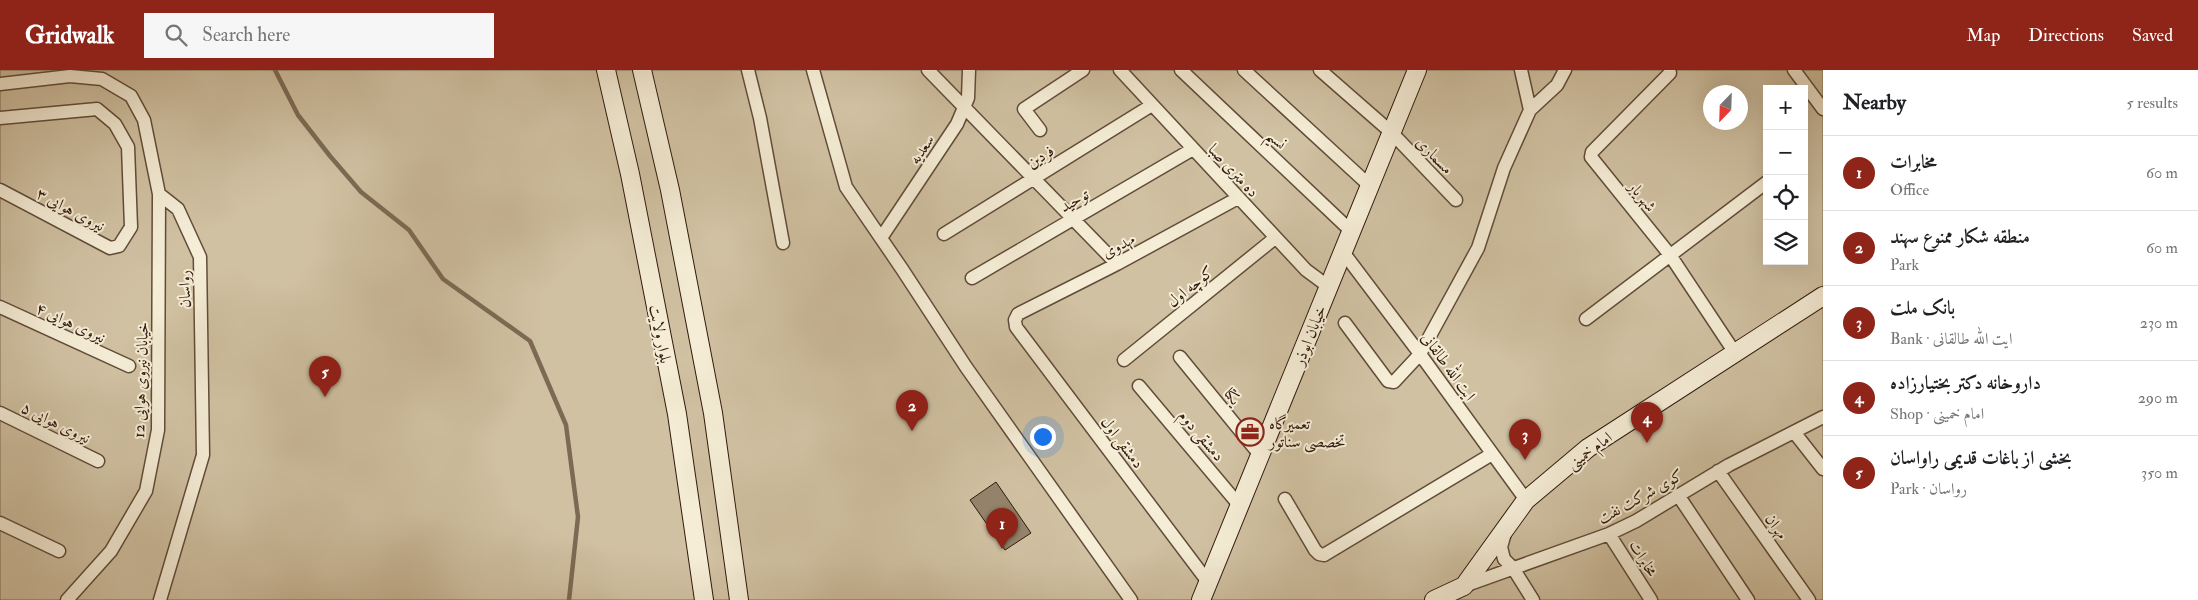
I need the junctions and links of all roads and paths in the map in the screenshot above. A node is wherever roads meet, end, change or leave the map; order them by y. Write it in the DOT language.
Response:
graph roads {
  1 [pos="606,70"];
  2 [pos="642,70"];
  3 [pos="748,70"];
  4 [pos="813,70"];
  5 [pos="928,70"];
  6 [pos="969,70"];
  7 [pos="1082,70"];
  8 [pos="1120,70"];
  9 [pos="1181,70"];
  10 [pos="1244,70"];
  11 [pos="1320,70"];
  12 [pos="1417,70"];
  13 [pos="1521,70"];
  14 [pos="1565,70"];
  15 [pos="1794,70"];
  16 [pos="1670,73"];
  17 [pos="0,84"];
  18 [pos="1152,105"];
  19 [pos="964,107"];
  20 [pos="1823,109"];
  21 [pos="1530,110"];
  22 [pos="0,118"];
  23 [pos="1040,130"];
  24 [pos="1392,133"];
  25 [pos="1193,149"];
  26 [pos="1034,179"];
  27 [pos="1763,185"];
  28 [pos="1370,186"];
  29 [pos="0,190"];
  30 [pos="159,194"];
  31 [pos="1238,198"];
  32 [pos="1456,200"];
  33 [pos="1073,219"];
  34 [pos="1351,231"];
  35 [pos="944,234"];
  36 [pos="881,238"];
  37 [pos="1275,238"];
  38 [pos="783,243"];
  39 [pos="1343,252"];
  40 [pos="1670,255"];
  41 [pos="1117,264"];
  42 [pos="972,278"];
  43 [pos="1329,287"];
  44 [pos="1823,296"];
  45 [pos="0,307"];
  46 [pos="1586,319"];
  47 [pos="1015,320"];
  48 [pos="1345,323"];
  49 [pos="1735,353"];
  50 [pos="1420,354"];
  51 [pos="1180,358"];
  52 [pos="1124,360"];
  53 [pos="128,366"];
  54 [pos="1139,386"];
  55 [pos="0,413"];
  56 [pos="1823,417"];
  57 [pos="1794,432"];
  58 [pos="1492,454"];
  59 [pos="1260,456"];
  60 [pos="98,461"];
  61 [pos="1823,469"];
  62 [pos="1718,471"];
  63 [pos="1678,495"];
  64 [pos="1284,499"];
  65 [pos="1526,500"];
  66 [pos="1240,505"];
  67 [pos="0,523"];
  68 [pos="1505,531"];
  69 [pos="1609,534"];
  70 [pos="59,551"];
  71 [pos="1513,568"];
  72 [pos="1208,582"];
  73 [pos="1464,586"];
  74 [pos="67,600"];
  75 [pos="160,600"];
  76 [pos="704,600"];
  77 [pos="739,600"];
  78 [pos="1131,600"];
  79 [pos="1201,600"];
  80 [pos="1434,600"];
  81 [pos="1533,600"];
  82 [pos="1651,600"];
  83 [pos="1748,600"];
  84 [pos="1809,600"];
  1 -- 76 [label="main road, بلوار ولایت"];
  2 -- 77 [label="main road"];
  3 -- 38 [label="street"];
  4 -- 36 [label="street"];
  5 -- 19 [label="street"];
  6 -- 19 [label="street, سعدیه"];
  7 -- 23 [label="street"];
  8 -- 18 [label="street, ده متری صبا"];
  9 -- 34 [label="street, نسیم"];
  10 -- 28 [label="street"];
  11 -- 24 [label="street, مسماری"];
  12 -- 24 [label="main road, خیابان ابوذر"];
  13 -- 21 [label="street"];
  14 -- 21 [label="street"];
  15 -- 20 [label="street"];
  16 -- 40 [label="street, شهریار"];
  17 -- 30 [label="street"];
  18 -- 25 [label="street, ده متری صبا"];
  18 -- 26 [label="street, فردین"];
  19 -- 26 [label="street"];
  19 -- 36 [label="street, سعدیه"];
  21 -- 50 [label="street"];
  22 -- 29 [label="street, نیروی هوایی ۳"];
  24 -- 28 [label="main road, خیابان ابوذر"];
  24 -- 32 [label="street, مسماری"];
  25 -- 31 [label="street, ده متری صبا"];
  25 -- 33 [label="street, توحید"];
  26 -- 33 [label="street"];
  26 -- 35 [label="street, فردین"];
  27 -- 40 [label="street"];
  28 -- 34 [label="main road, خیابان ابوذر"];
  30 -- 74 [label="street, خیابان نیروی هوایی 12"];
  30 -- 75 [label="street, رواسان"];
  31 -- 37 [label="street, ده متری صبا"];
  31 -- 41 [label="street, مهدوی"];
  33 -- 41 [label="street"];
  33 -- 42 [label="street, توحید"];
  34 -- 39 [label="main road, خیابان ابوذر"];
  36 -- 78 [label="street"];
  37 -- 43 [label="street, ده متری صبا"];
  37 -- 52 [label="street, کوچه اول"];
  39 -- 43 [label="main road, خیابان ابوذر"];
  39 -- 50 [label="street, ایت الله طالقانی"];
  40 -- 46 [label="street"];
  40 -- 49 [label="street, شهریار"];
  41 -- 47 [label="street, مهدوی"];
  43 -- 59 [label="main road, خیابان ابوذر"];
  44 -- 49 [label="main road, امام خمینی"];
  45 -- 53 [label="street, نیروی هوایی ۴"];
  47 -- 72 [label="street, دمشقی اول"];
  48 -- 50 [label="street"];
  49 -- 65 [label="main road, امام خمینی"];
  50 -- 58 [label="street, ایت الله طالقانی"];
  51 -- 59 [label="street, یکتا"];
  54 -- 66 [label="street, دمشقی دوم"];
  55 -- 60 [label="street, نیروی هوایی ۵"];
  56 -- 57 [label="street, کوی شرکت نفت"];
  57 -- 61 [label="street"];
  57 -- 62 [label="street, کوی شرکت نفت"];
  58 -- 64 [label="street"];
  58 -- 65 [label="street, ایت الله طالقانی"];
  59 -- 66 [label="main road, خیابان ابوذر"];
  62 -- 63 [label="street, کوی شرکت نفت"];
  62 -- 84 [label="street, مهران"];
  63 -- 69 [label="street, کوی شرکت نفت"];
  63 -- 83 [label="street"];
  65 -- 68 [label="main road, امام خمینی"];
  66 -- 72 [label="main road, خیابان ابوذر"];
  67 -- 70 [label="street"];
  68 -- 71 [label="street"];
  68 -- 73 [label="main road, امام خمینی"];
  69 -- 71 [label="street, کوی شرکت نفت"];
  69 -- 82 [label="street, مخابرات"];
  71 -- 73 [label="street, کوی شرکت نفت"];
  71 -- 81 [label="street"];
  72 -- 79 [label="main road, خیابان ابوذر"];
  73 -- 80 [label="main road, امام خمینی"];
}
